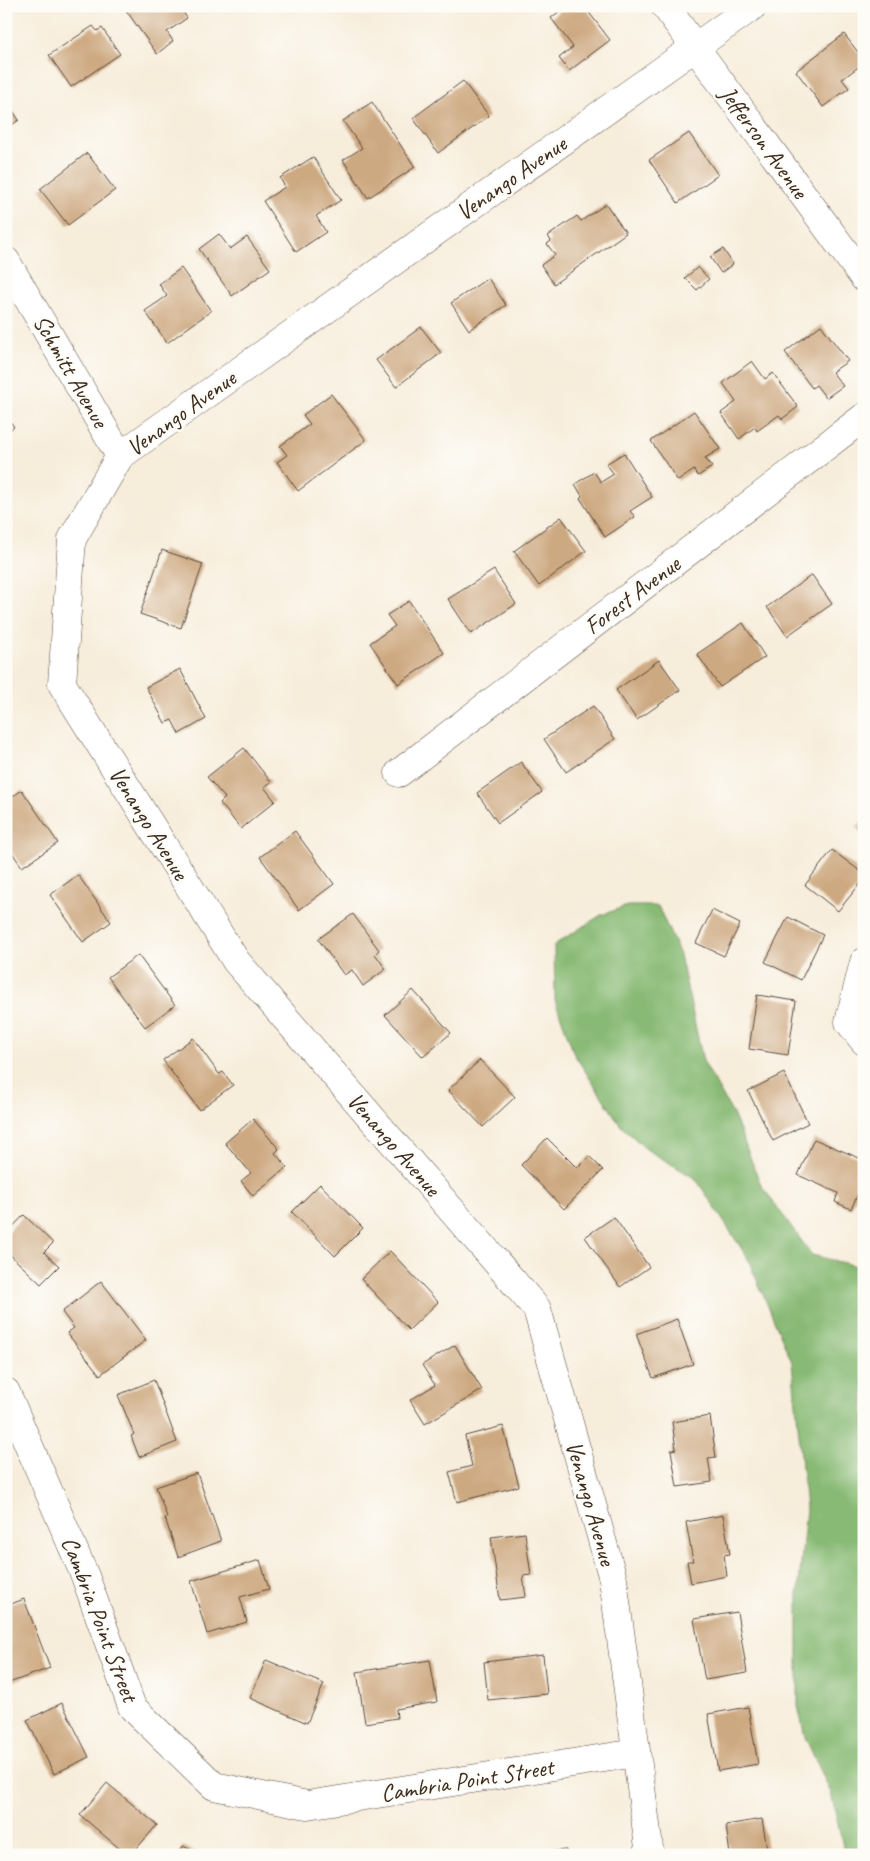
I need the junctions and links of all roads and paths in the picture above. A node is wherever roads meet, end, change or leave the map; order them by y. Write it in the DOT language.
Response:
graph roads {
  1 [pos="665,6"];
  2 [pos="753,6"];
  3 [pos="695,48"];
  4 [pos="6,261"];
  5 [pos="864,278"];
  6 [pos="864,417"];
  7 [pos="120,456"];
  8 [pos="399,773"];
  9 [pos="864,962"];
  10 [pos="864,1041"];
  11 [pos="6,1392"];
  12 [pos="636,1753"];
  13 [pos="650,1855"];
  1 -- 3 [label="street, Jefferson Avenue"];
  2 -- 3 [label="street, Venango Avenue"];
  3 -- 5 [label="street, Jefferson Avenue"];
  3 -- 7 [label="street, Venango Avenue"];
  4 -- 7 [label="street, Schmitt Avenue"];
  6 -- 8 [label="street, Forest Avenue"];
  7 -- 12 [label="street, Venango Avenue"];
  9 -- 10 [label="street"];
  11 -- 12 [label="street, Cambria Point Street"];
  12 -- 13 [label="street, Venango Avenue"];
}
